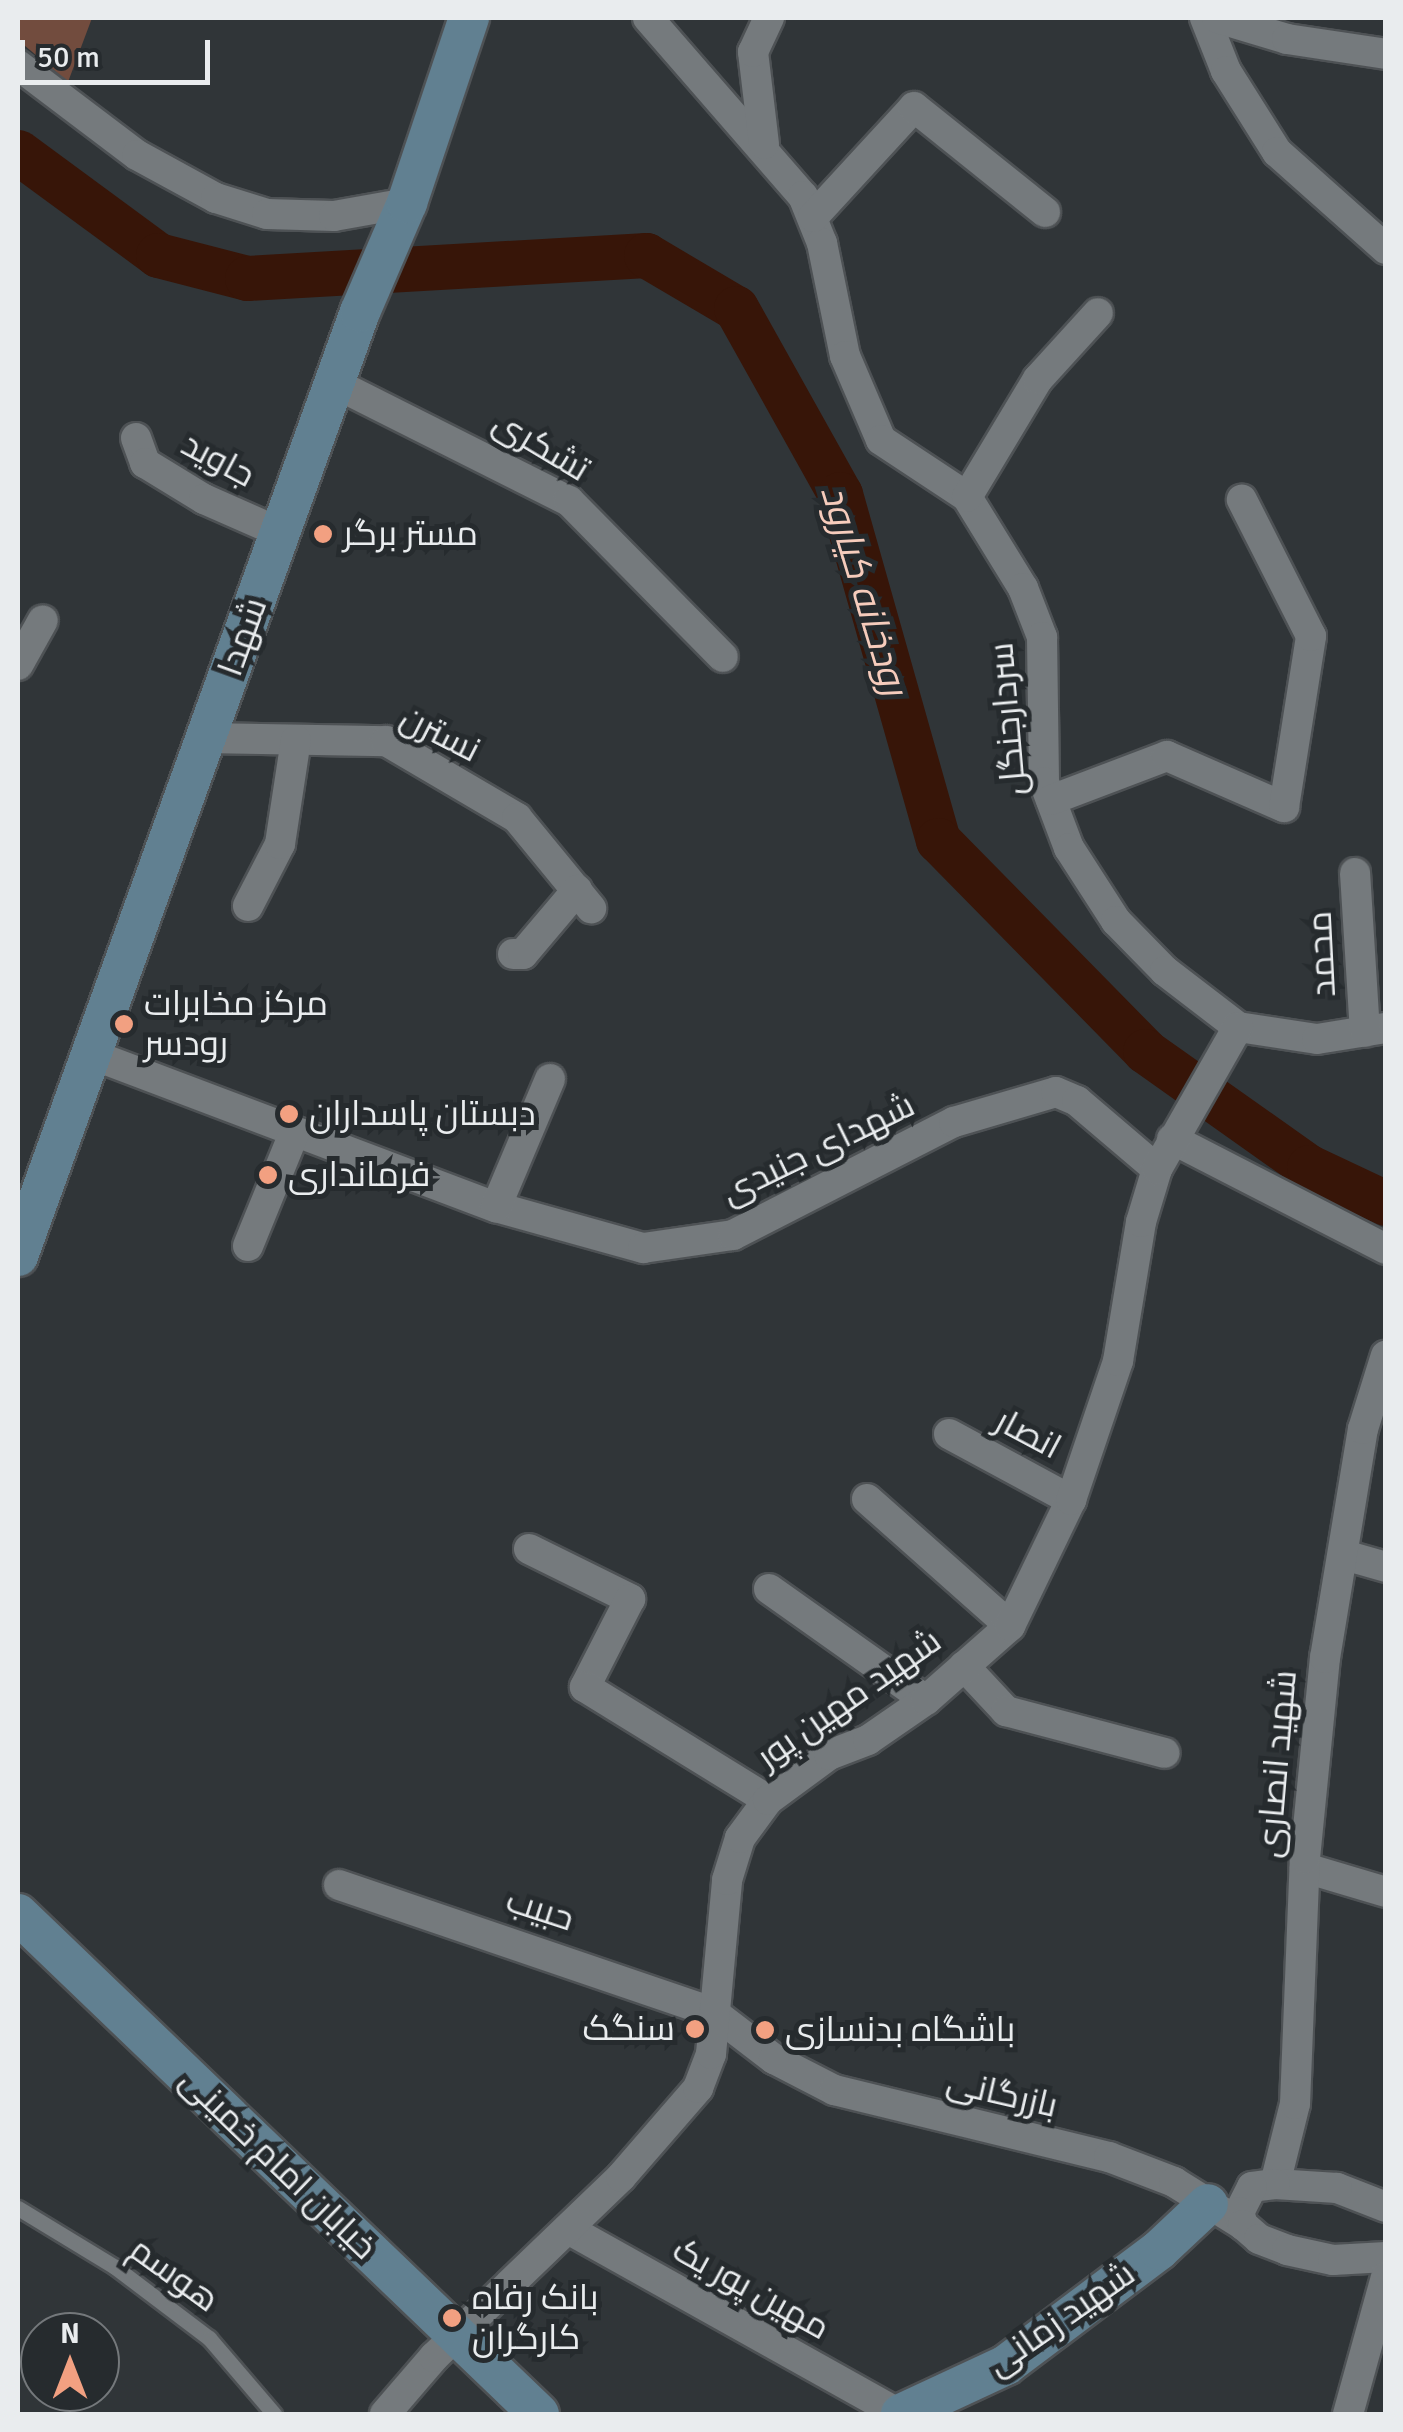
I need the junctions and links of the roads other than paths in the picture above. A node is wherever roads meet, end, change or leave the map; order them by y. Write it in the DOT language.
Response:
graph roads {
  1 [pos="467,18"];
  2 [pos="648,18"];
  3 [pos="769,18"];
  4 [pos="1205,18"];
  5 [pos="1217,18"];
  6 [pos="1386,54"];
  7 [pos="18,65"];
  8 [pos="765,147"];
  9 [pos="407,203"];
  10 [pos="1045,212"];
  11 [pos="813,217"];
  12 [pos="1386,248"];
  13 [pos="1098,313"];
  14 [pos="334,383"];
  15 [pos="136,438"];
  16 [pos="967,498"];
  17 [pos="1242,500"];
  18 [pos="280,533"];
  19 [pos="43,620"];
  20 [pos="723,657"];
  21 [pos="18,665"];
  22 [pos="206,738"];
  23 [pos="296,740"];
  24 [pos="1051,800"];
  25 [pos="1355,872"];
  26 [pos="248,906"];
  27 [pos="513,954"];
  28 [pos="1238,1028"];
  29 [pos="1375,1030"];
  30 [pos="93,1054"];
  31 [pos="550,1079"];
  32 [pos="1177,1130"];
  33 [pos="294,1134"];
  34 [pos="1157,1169"];
  35 [pos="496,1207"];
  36 [pos="20,1241"];
  37 [pos="248,1246"];
  38 [pos="1386,1248"];
  39 [pos="1385,1359"];
  40 [pos="949,1434"];
  41 [pos="867,1499"];
  42 [pos="1071,1500"];
  43 [pos="529,1549"];
  44 [pos="1344,1555"];
  45 [pos="1386,1566"];
  46 [pos="769,1589"];
  47 [pos="1010,1626"];
  48 [pos="964,1666"];
  49 [pos="926,1700"];
  50 [pos="1165,1754"];
  51 [pos="768,1800"];
  52 [pos="1305,1868"];
  53 [pos="339,1885"];
  54 [pos="1386,1892"];
  55 [pos="18,1914"];
  56 [pos="714,2013"];
  57 [pos="1174,2182"];
  58 [pos="1263,2185"];
  59 [pos="1208,2204"];
  60 [pos="1386,2207"];
  61 [pos="18,2208"];
  62 [pos="1242,2225"];
  63 [pos="568,2229"];
  64 [pos="1386,2257"];
  65 [pos="1386,2276"];
  66 [pos="456,2335"];
  67 [pos="1364,2402"];
  68 [pos="274,2414"];
  69 [pos="384,2414"];
  70 [pos="539,2414"];
  71 [pos="900,2414"];
  1 -- 9 [label="main road, شهدا"];
  2 -- 8 [label="street, سردارجنگل"];
  3 -- 8 [label="street"];
  4 -- 12 [label="street"];
  5 -- 6 [label="street"];
  7 -- 9 [label="street"];
  8 -- 11 [label="street, سردارجنگل"];
  9 -- 14 [label="main road, شهدا"];
  10 -- 11 [label="street"];
  11 -- 16 [label="street, سردارجنگل"];
  13 -- 16 [label="street"];
  14 -- 18 [label="main road, شهدا"];
  14 -- 20 [label="street, تشکری"];
  15 -- 18 [label="street, جاوید"];
  16 -- 24 [label="street, سردارجنگل"];
  17 -- 24 [label="street"];
  18 -- 22 [label="main road, شهدا"];
  19 -- 21 [label="street"];
  22 -- 23 [label="street, نسترن"];
  22 -- 30 [label="main road, شهدا"];
  23 -- 26 [label="street"];
  23 -- 27 [label="street, نسترن"];
  24 -- 28 [label="street, سردارجنگل"];
  25 -- 29 [label="street, محمد"];
  28 -- 29 [label="street"];
  28 -- 32 [label="street, شهید مهین پور"];
  30 -- 33 [label="street, شهدای جنیدی"];
  30 -- 36 [label="main road, شهدا"];
  31 -- 35 [label="street"];
  32 -- 34 [label="street, شهید مهین پور"];
  32 -- 38 [label="street"];
  33 -- 35 [label="street, شهدای جنیدی"];
  33 -- 37 [label="street"];
  34 -- 35 [label="street, شهدای جنیدی"];
  34 -- 42 [label="street, شهید مهین پور"];
  39 -- 44 [label="street, شهید انصاری"];
  40 -- 42 [label="street, انصار"];
  41 -- 47 [label="street"];
  42 -- 47 [label="street, شهید مهین پور"];
  43 -- 51 [label="street"];
  44 -- 45 [label="street"];
  44 -- 52 [label="street, شهید انصاری"];
  46 -- 49 [label="street"];
  47 -- 48 [label="street, شهید مهین پور"];
  48 -- 49 [label="street, شهید مهین پور"];
  48 -- 50 [label="street"];
  49 -- 51 [label="street, شهید مهین پور"];
  51 -- 56 [label="street, شهید مهین پور"];
  52 -- 54 [label="street"];
  52 -- 58 [label="street, شهید انصاری"];
  53 -- 56 [label="street, حبیب"];
  55 -- 66 [label="main road, خیابان امام خمینی"];
  56 -- 57 [label="street, بازرگانی"];
  56 -- 63 [label="street, شهید مهین پور"];
  57 -- 58 [label="street"];
  57 -- 59 [label="street"];
  58 -- 60 [label="street"];
  58 -- 62 [label="street, شهید انصاری"];
  59 -- 62 [label="street"];
  59 -- 71 [label="main road, شهید زمانی"];
  61 -- 68 [label="lane, هوسم"];
  62 -- 64 [label="street"];
  63 -- 66 [label="street, شهید مهین پور"];
  63 -- 71 [label="street, مهین پور یک"];
  65 -- 67 [label="street"];
  66 -- 69 [label="street, شهید مهین پور"];
  66 -- 70 [label="main road, خیابان امام خمینی"];
}
